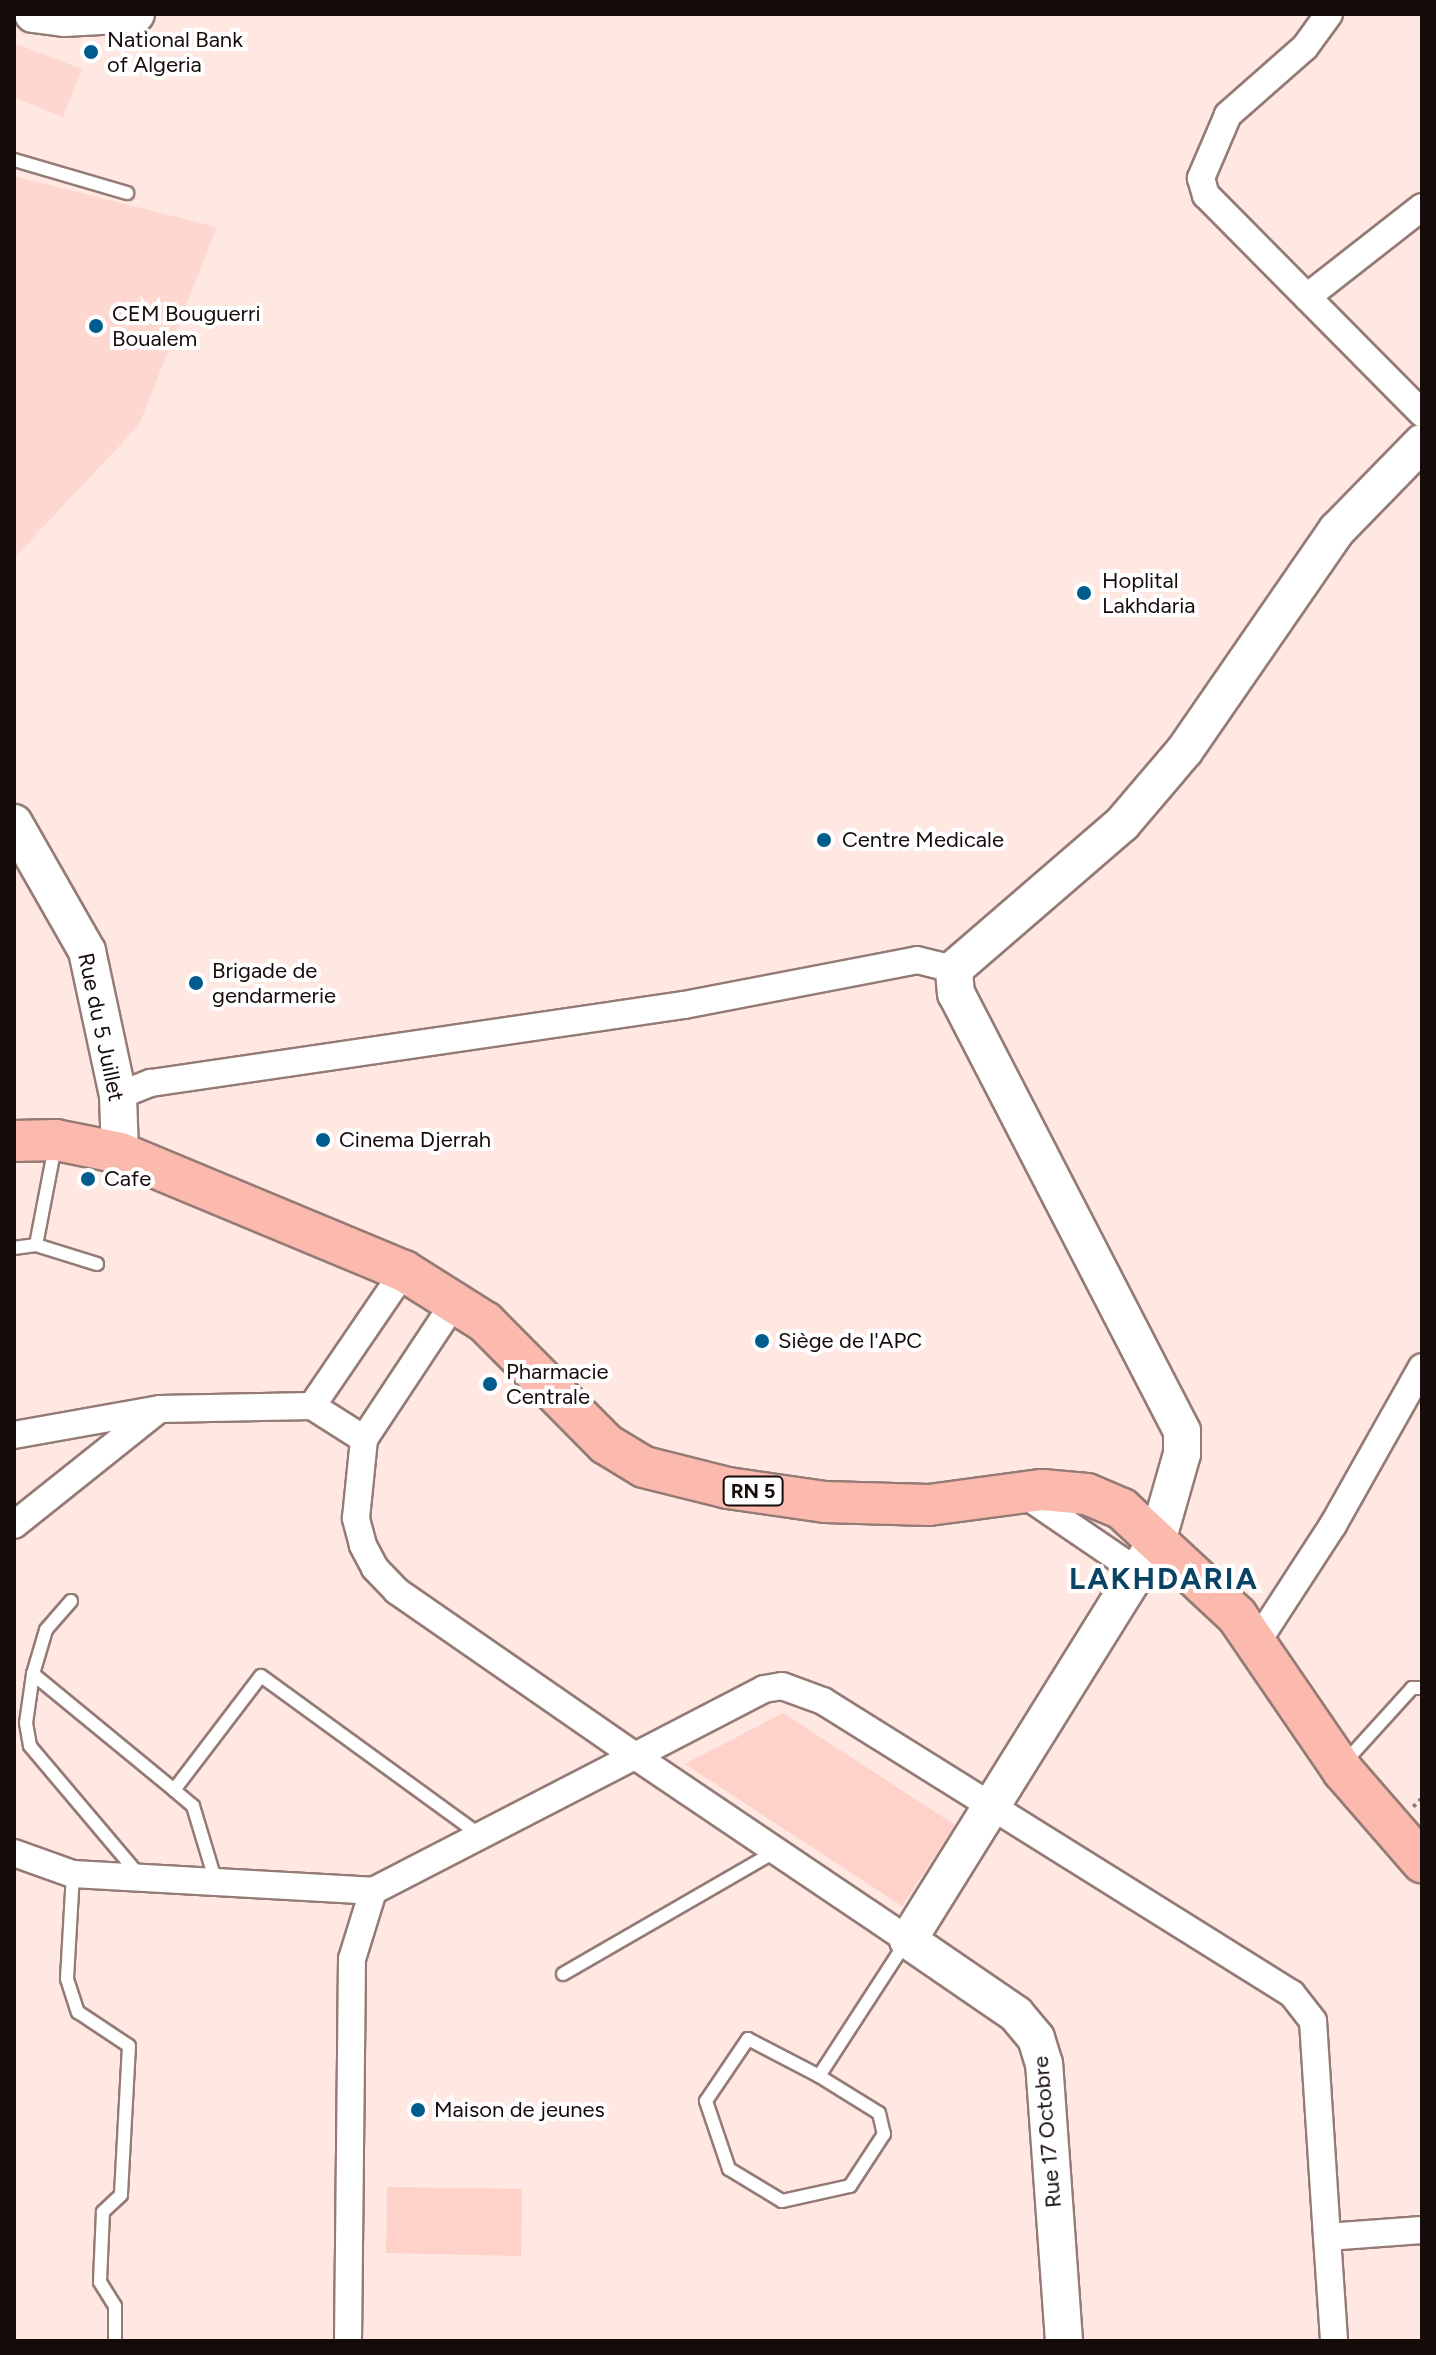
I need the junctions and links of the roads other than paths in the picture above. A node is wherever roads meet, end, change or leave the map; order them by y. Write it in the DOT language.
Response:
graph roads {
  1 [pos="33,14"];
  2 [pos="136,14"];
  3 [pos="1329,14"];
  4 [pos="14,160"];
  5 [pos="127,193"];
  6 [pos="1422,207"];
  7 [pos="1307,297"];
  8 [pos="1422,413"];
  9 [pos="1422,443"];
  10 [pos="14,823"];
  11 [pos="954,969"];
  12 [pos="118,1096"];
  13 [pos="56,1140"];
  14 [pos="14,1141"];
  15 [pos="120,1153"];
  16 [pos="36,1245"];
  17 [pos="14,1248"];
  18 [pos="97,1264"];
  19 [pos="404,1271"];
  20 [pos="456,1300"];
  21 [pos="1422,1367"];
  22 [pos="312,1406"];
  23 [pos="160,1409"];
  24 [pos="14,1435"];
  25 [pos="364,1439"];
  26 [pos="1021,1492"];
  27 [pos="14,1525"];
  28 [pos="1158,1538"];
  29 [pos="1137,1571"];
  30 [pos="71,1601"];
  31 [pos="1257,1642"];
  32 [pos="33,1674"];
  33 [pos="1422,1688"];
  34 [pos="635,1756"];
  35 [pos="1340,1767"];
  36 [pos="174,1790"];
  37 [pos="992,1807"];
  38 [pos="484,1837"];
  39 [pos="776,1851"];
  40 [pos="14,1853"];
  41 [pos="1422,1862"];
  42 [pos="73,1874"];
  43 [pos="141,1878"];
  44 [pos="216,1882"];
  45 [pos="373,1891"];
  46 [pos="908,1940"];
  47 [pos="563,1974"];
  48 [pos="819,2076"];
  49 [pos="1422,2230"];
  50 [pos="1327,2237"];
  51 [pos="115,2341"];
  52 [pos="348,2341"];
  53 [pos="1064,2341"];
  54 [pos="1334,2341"];
  1 -- 2 [label="street"];
  3 -- 7 [label="street"];
  4 -- 5 [label="lane"];
  6 -- 7 [label="street"];
  7 -- 8 [label="street"];
  9 -- 11 [label="street"];
  10 -- 12 [label="street, Rue du 5 Juillet"];
  11 -- 12 [label="street"];
  11 -- 28 [label="street"];
  12 -- 15 [label="street, Rue du 5 Juillet"];
  13 -- 14 [label="main road, RN 5"];
  13 -- 15 [label="main road, RN 5"];
  13 -- 16 [label="lane"];
  15 -- 19 [label="main road, RN 5"];
  16 -- 17 [label="lane"];
  16 -- 18 [label="lane"];
  19 -- 20 [label="main road, RN 5"];
  19 -- 22 [label="street"];
  20 -- 25 [label="street"];
  20 -- 26 [label="main road, RN 5"];
  21 -- 31 [label="street"];
  22 -- 23 [label="street"];
  22 -- 25 [label="street"];
  23 -- 24 [label="street"];
  23 -- 27 [label="street"];
  25 -- 34 [label="street"];
  26 -- 28 [label="main road, RN 5"];
  26 -- 29 [label="street"];
  28 -- 29 [label="street"];
  28 -- 31 [label="main road, RN 5"];
  29 -- 37 [label="street"];
  30 -- 32 [label="lane"];
  31 -- 35 [label="main road, RN 5"];
  32 -- 36 [label="lane"];
  32 -- 43 [label="lane"];
  33 -- 35 [label="lane"];
  34 -- 37 [label="street"];
  34 -- 38 [label="street"];
  34 -- 39 [label="street"];
  35 -- 41 [label="main road, RN 5"];
  36 -- 38 [label="lane"];
  36 -- 44 [label="lane"];
  37 -- 46 [label="street"];
  37 -- 50 [label="street"];
  38 -- 45 [label="street"];
  39 -- 46 [label="street"];
  39 -- 47 [label="lane"];
  40 -- 42 [label="street"];
  42 -- 43 [label="street"];
  42 -- 51 [label="lane"];
  43 -- 44 [label="street"];
  44 -- 45 [label="street"];
  45 -- 52 [label="street"];
  46 -- 48 [label="lane"];
  46 -- 53 [label="street, Rue 17 Octobre"];
  48 -- 48 [label="lane"];
  49 -- 50 [label="street"];
  50 -- 54 [label="street"];
}
